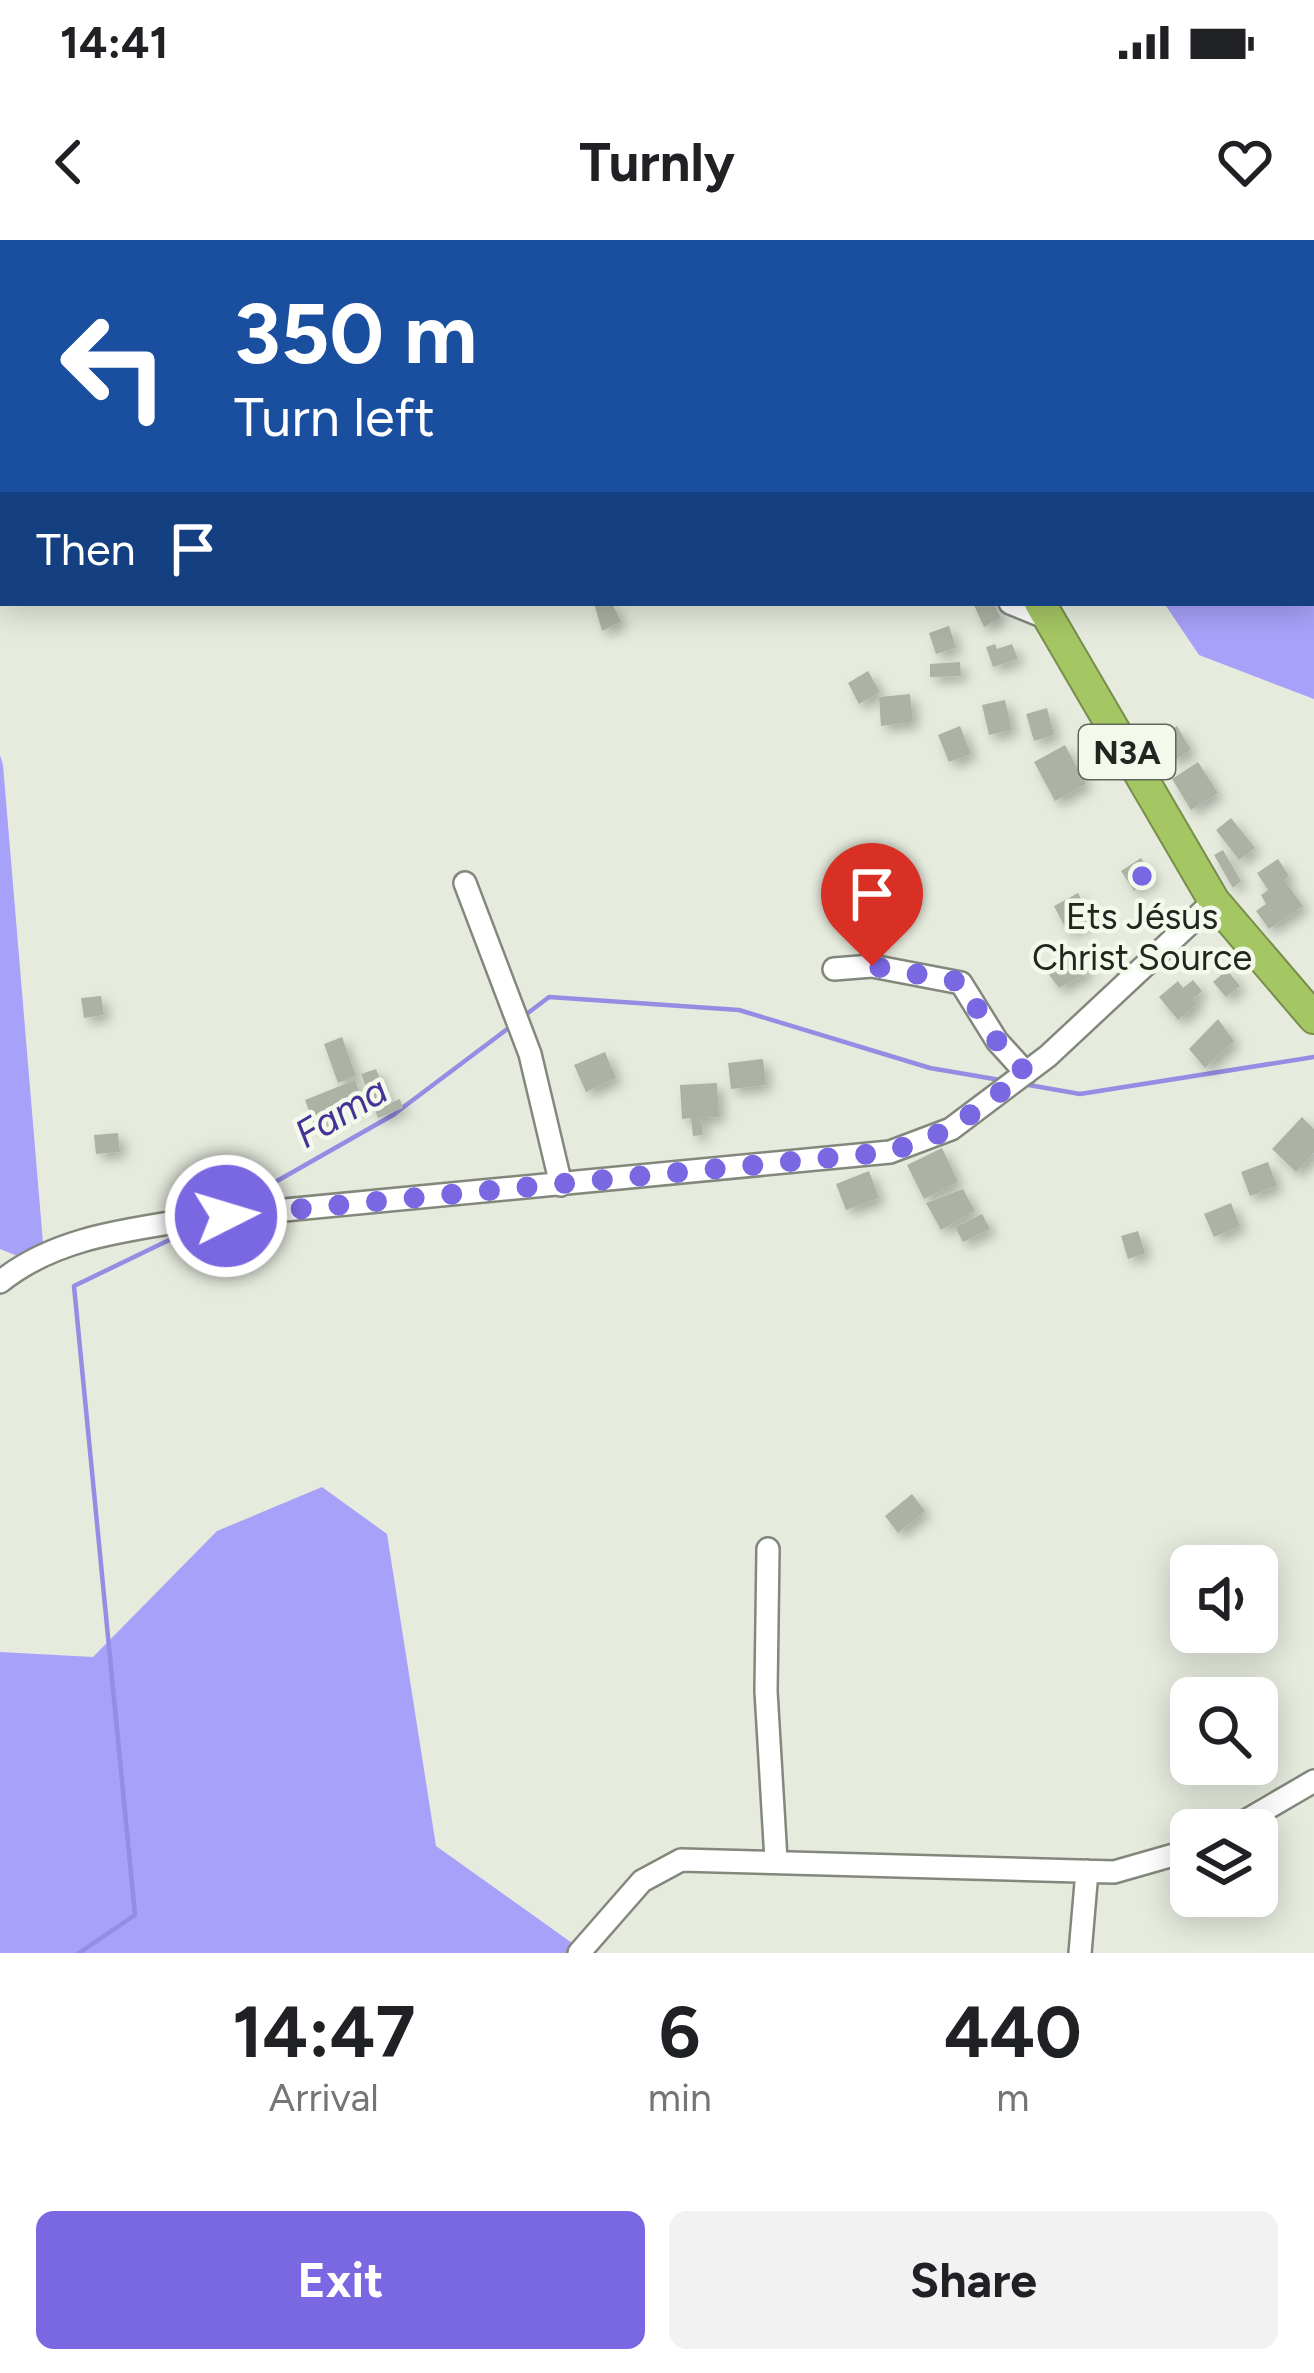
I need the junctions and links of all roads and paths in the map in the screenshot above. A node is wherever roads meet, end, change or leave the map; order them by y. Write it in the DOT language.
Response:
graph roads {
  1 [pos="1044,610"];
  2 [pos="465,883"];
  3 [pos="1214,902"];
  4 [pos="834,969"];
  5 [pos="1314,1018"];
  6 [pos="1026,1073"];
  7 [pos="561,1185"];
  8 [pos="0,1282"];
  9 [pos="768,1549"];
  10 [pos="1314,1781"];
  11 [pos="1266,1809"];
  12 [pos="1170,1856"];
  13 [pos="776,1860"];
  14 [pos="1087,1871"];
  15 [pos="579,1953"];
  16 [pos="1080,1953"];
  1 -- 3 [label="highway, N3A"];
  2 -- 7 [label="street"];
  3 -- 5 [label="highway, N3A"];
  3 -- 6 [label="street"];
  4 -- 6 [label="street"];
  6 -- 7 [label="street"];
  7 -- 8 [label="street"];
  9 -- 13 [label="street"];
  10 -- 11 [label="street"];
  12 -- 14 [label="street"];
  13 -- 14 [label="street"];
  13 -- 15 [label="street"];
  14 -- 16 [label="street"];
}
